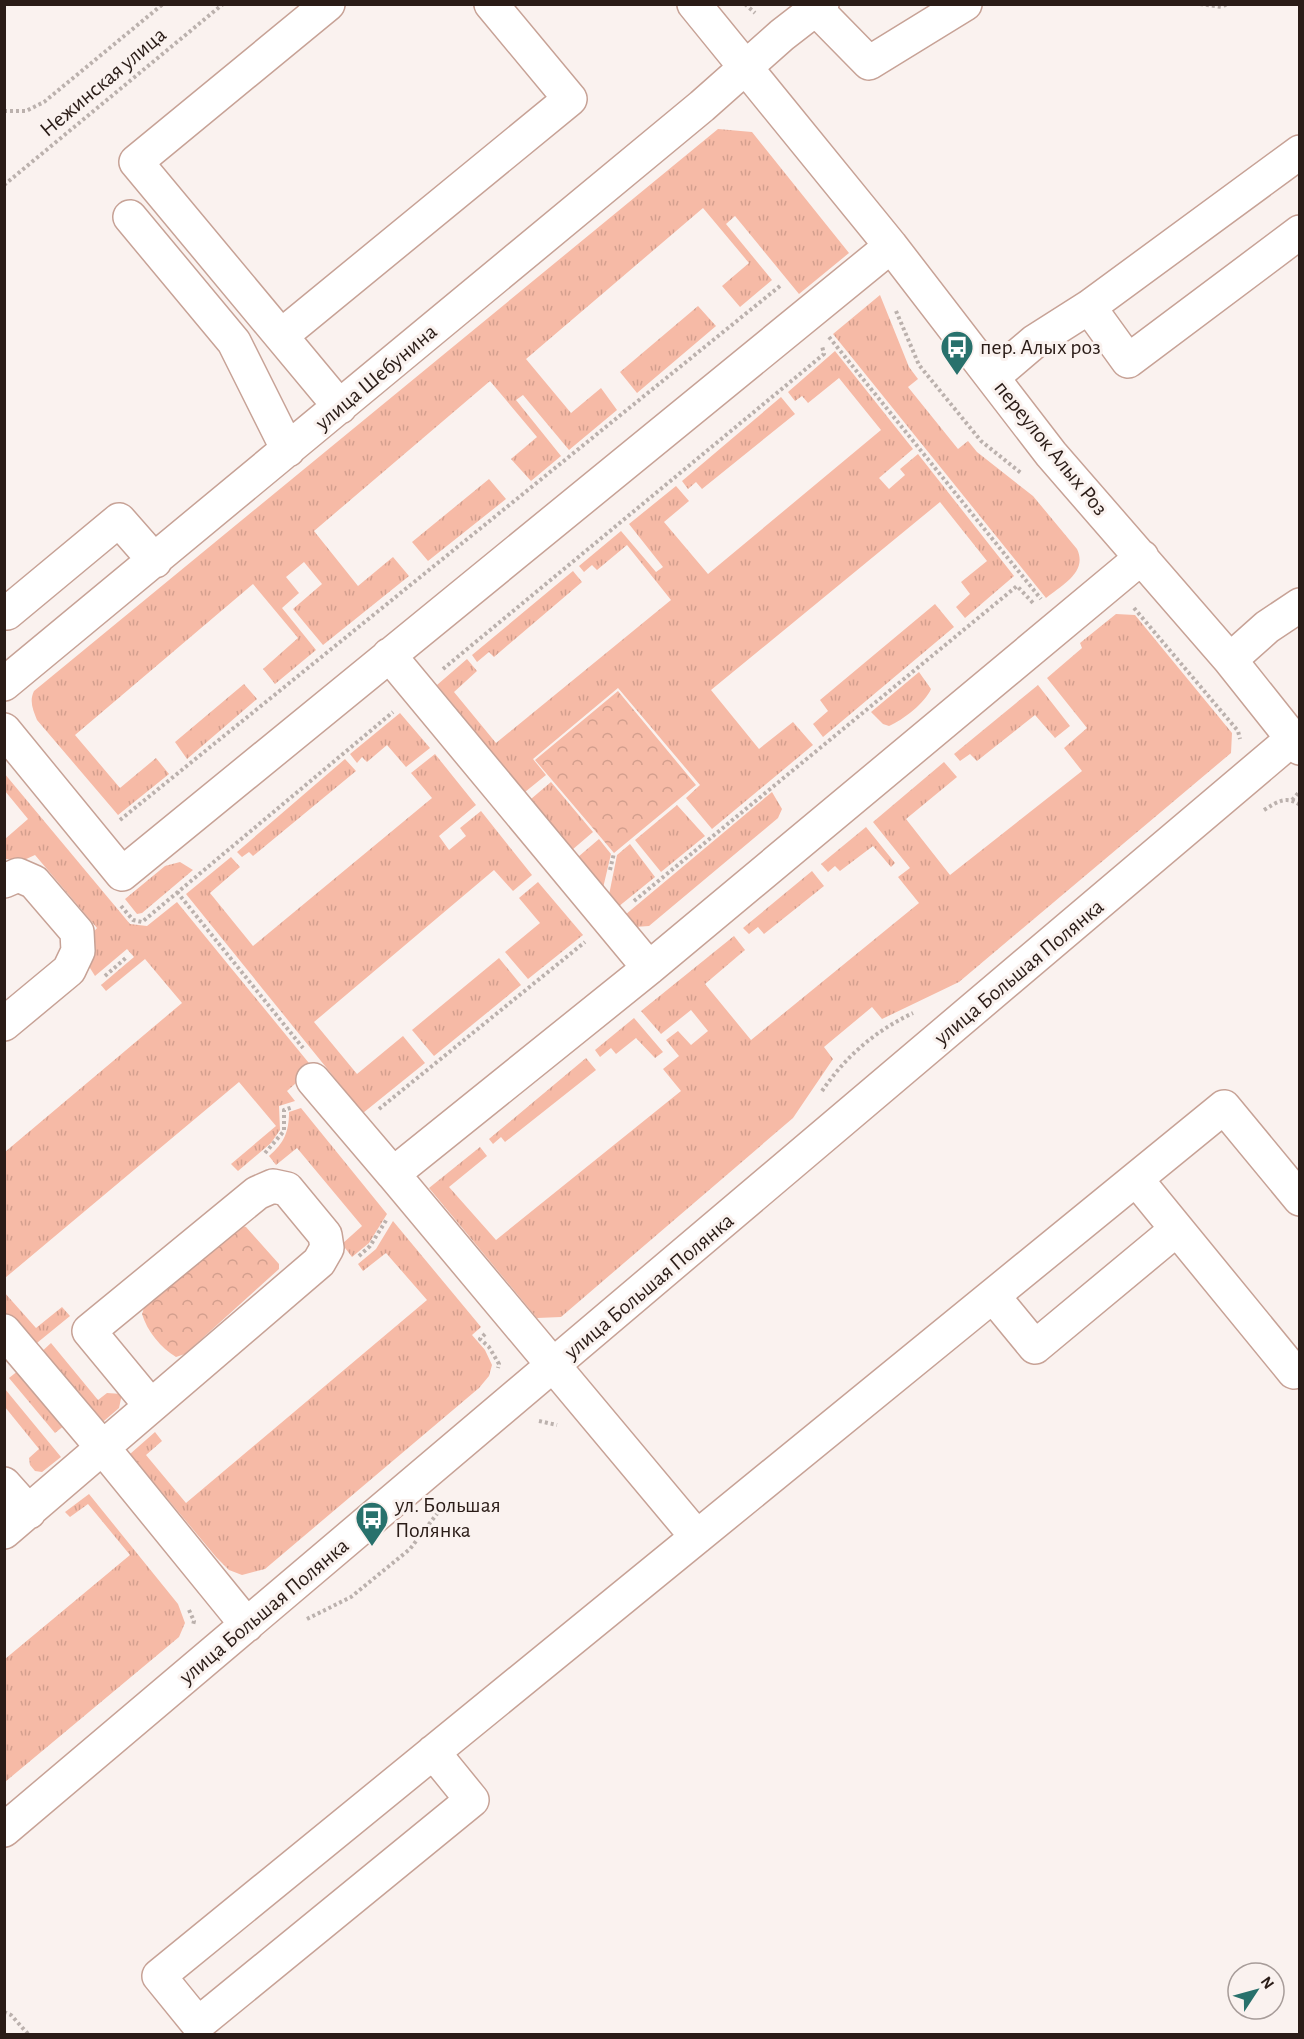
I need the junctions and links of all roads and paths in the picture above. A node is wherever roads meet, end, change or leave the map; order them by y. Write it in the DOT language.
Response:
graph roads {
  1 [pos="163,4"];
  2 [pos="223,4"];
  3 [pos="328,4"];
  4 [pos="491,4"];
  5 [pos="694,4"];
  6 [pos="965,4"];
  7 [pos="1200,4"];
  8 [pos="1227,4"];
  9 [pos="816,6"];
  10 [pos="747,68"];
  11 [pos="4,111"];
  12 [pos="1299,152"];
  13 [pos="4,185"];
  14 [pos="130,217"];
  15 [pos="1299,232"];
  16 [pos="880,254"];
  17 [pos="780,286"];
  18 [pos="775,290"];
  19 [pos="779,295"];
  20 [pos="1089,307"];
  21 [pos="825,332"];
  22 [pos="281,336"];
  23 [pos="820,337"];
  24 [pos="994,376"];
  25 [pos="340,407"];
  26 [pos="288,450"];
  27 [pos="1024,475"];
  28 [pos="1142,557"];
  29 [pos="155,561"];
  30 [pos="1101,591"];
  31 [pos="1299,605"];
  32 [pos="1041,606"];
  33 [pos="1047,607"];
  34 [pos="4,610"];
  35 [pos="389,655"];
  36 [pos="1230,660"];
  37 [pos="435,676"];
  38 [pos="4,684"];
  39 [pos="400,706"];
  40 [pos="4,730"];
  41 [pos="1295,744"];
  42 [pos="1242,745"];
  43 [pos="1299,791"];
  44 [pos="1293,800"];
  45 [pos="1299,805"];
  46 [pos="1258,815"];
  47 [pos="117,823"];
  48 [pos="4,881"];
  49 [pos="177,892"];
  50 [pos="118,902"];
  51 [pos="625,909"];
  52 [pos="590,937"];
  53 [pos="649,968"];
  54 [pos="4,1024"];
  55 [pos="316,1077"];
  56 [pos="372,1114"];
  57 [pos="274,1145"];
  58 [pos="393,1174"];
  59 [pos="1136,1179"];
  60 [pos="1299,1199"];
  61 [pos="1177,1229"];
  62 [pos="993,1296"];
  63 [pos="4,1331"];
  64 [pos="554,1367"];
  65 [pos="1299,1367"];
  66 [pos="151,1406"];
  67 [pos="530,1425"];
  68 [pos="562,1429"];
  69 [pos="104,1448"];
  70 [pos="4,1484"];
  71 [pos="451,1495"];
  72 [pos="17,1522"];
  73 [pos="697,1537"];
  74 [pos="303,1622"];
  75 [pos="247,1626"];
  76 [pos="433,1752"];
  77 [pos="4,1830"];
  78 [pos="4,2012"];
  79 [pos="28,2034"];
  1 -- 11 [label="path"];
  2 -- 13 [label="path, Нежинская улица"];
  3 -- 22 [label="street"];
  4 -- 22 [label="street"];
  5 -- 10 [label="street, переулок Алых Роз"];
  6 -- 9 [label="street"];
  7 -- 8 [label="path"];
  9 -- 10 [label="street, улица Шебунина"];
  10 -- 16 [label="street, переулок Алых Роз"];
  10 -- 25 [label="street, улица Шебунина"];
  12 -- 20 [label="street"];
  14 -- 26 [label="street"];
  15 -- 20 [label="street"];
  16 -- 24 [label="street, переулок Алых Роз"];
  16 -- 27 [label="path"];
  16 -- 35 [label="street"];
  17 -- 47 [label="path"];
  18 -- 19 [label="path"];
  20 -- 24 [label="street"];
  21 -- 33 [label="path"];
  22 -- 25 [label="street"];
  23 -- 37 [label="path"];
  24 -- 28 [label="street, переулок Алых Роз"];
  25 -- 26 [label="street, улица Шебунина"];
  26 -- 29 [label="street, улица Шебунина"];
  28 -- 30 [label="street"];
  28 -- 36 [label="street, переулок Алых Роз"];
  29 -- 34 [label="street"];
  29 -- 38 [label="street, улица Шебунина"];
  30 -- 42 [label="path"];
  30 -- 53 [label="street"];
  31 -- 36 [label="street"];
  32 -- 51 [label="path"];
  35 -- 40 [label="street"];
  35 -- 53 [label="street"];
  36 -- 41 [label="street, переулок Алых Роз"];
  39 -- 49 [label="path"];
  41 -- 64 [label="street, улица Большая Полянка"];
  43 -- 44 [label="path"];
  44 -- 45 [label="path"];
  44 -- 46 [label="path"];
  48 -- 54 [label="street"];
  49 -- 50 [label="path"];
  49 -- 55 [label="path"];
  52 -- 56 [label="path"];
  53 -- 58 [label="street"];
  55 -- 57 [label="path"];
  55 -- 58 [label="street"];
  58 -- 64 [label="street"];
  59 -- 60 [label="street"];
  59 -- 61 [label="street"];
  59 -- 62 [label="street"];
  61 -- 62 [label="street"];
  61 -- 65 [label="street"];
  62 -- 73 [label="street"];
  63 -- 69 [label="street"];
  64 -- 73 [label="street"];
  64 -- 75 [label="street, улица Большая Полянка"];
  66 -- 66 [label="street"];
  66 -- 69 [label="street"];
  67 -- 68 [label="path"];
  69 -- 72 [label="street"];
  69 -- 75 [label="street"];
  70 -- 72 [label="street"];
  71 -- 74 [label="path"];
  73 -- 76 [label="street"];
  75 -- 77 [label="street, улица Большая Полянка"];
  76 -- 76 [label="street"];
  78 -- 79 [label="path"];
}
